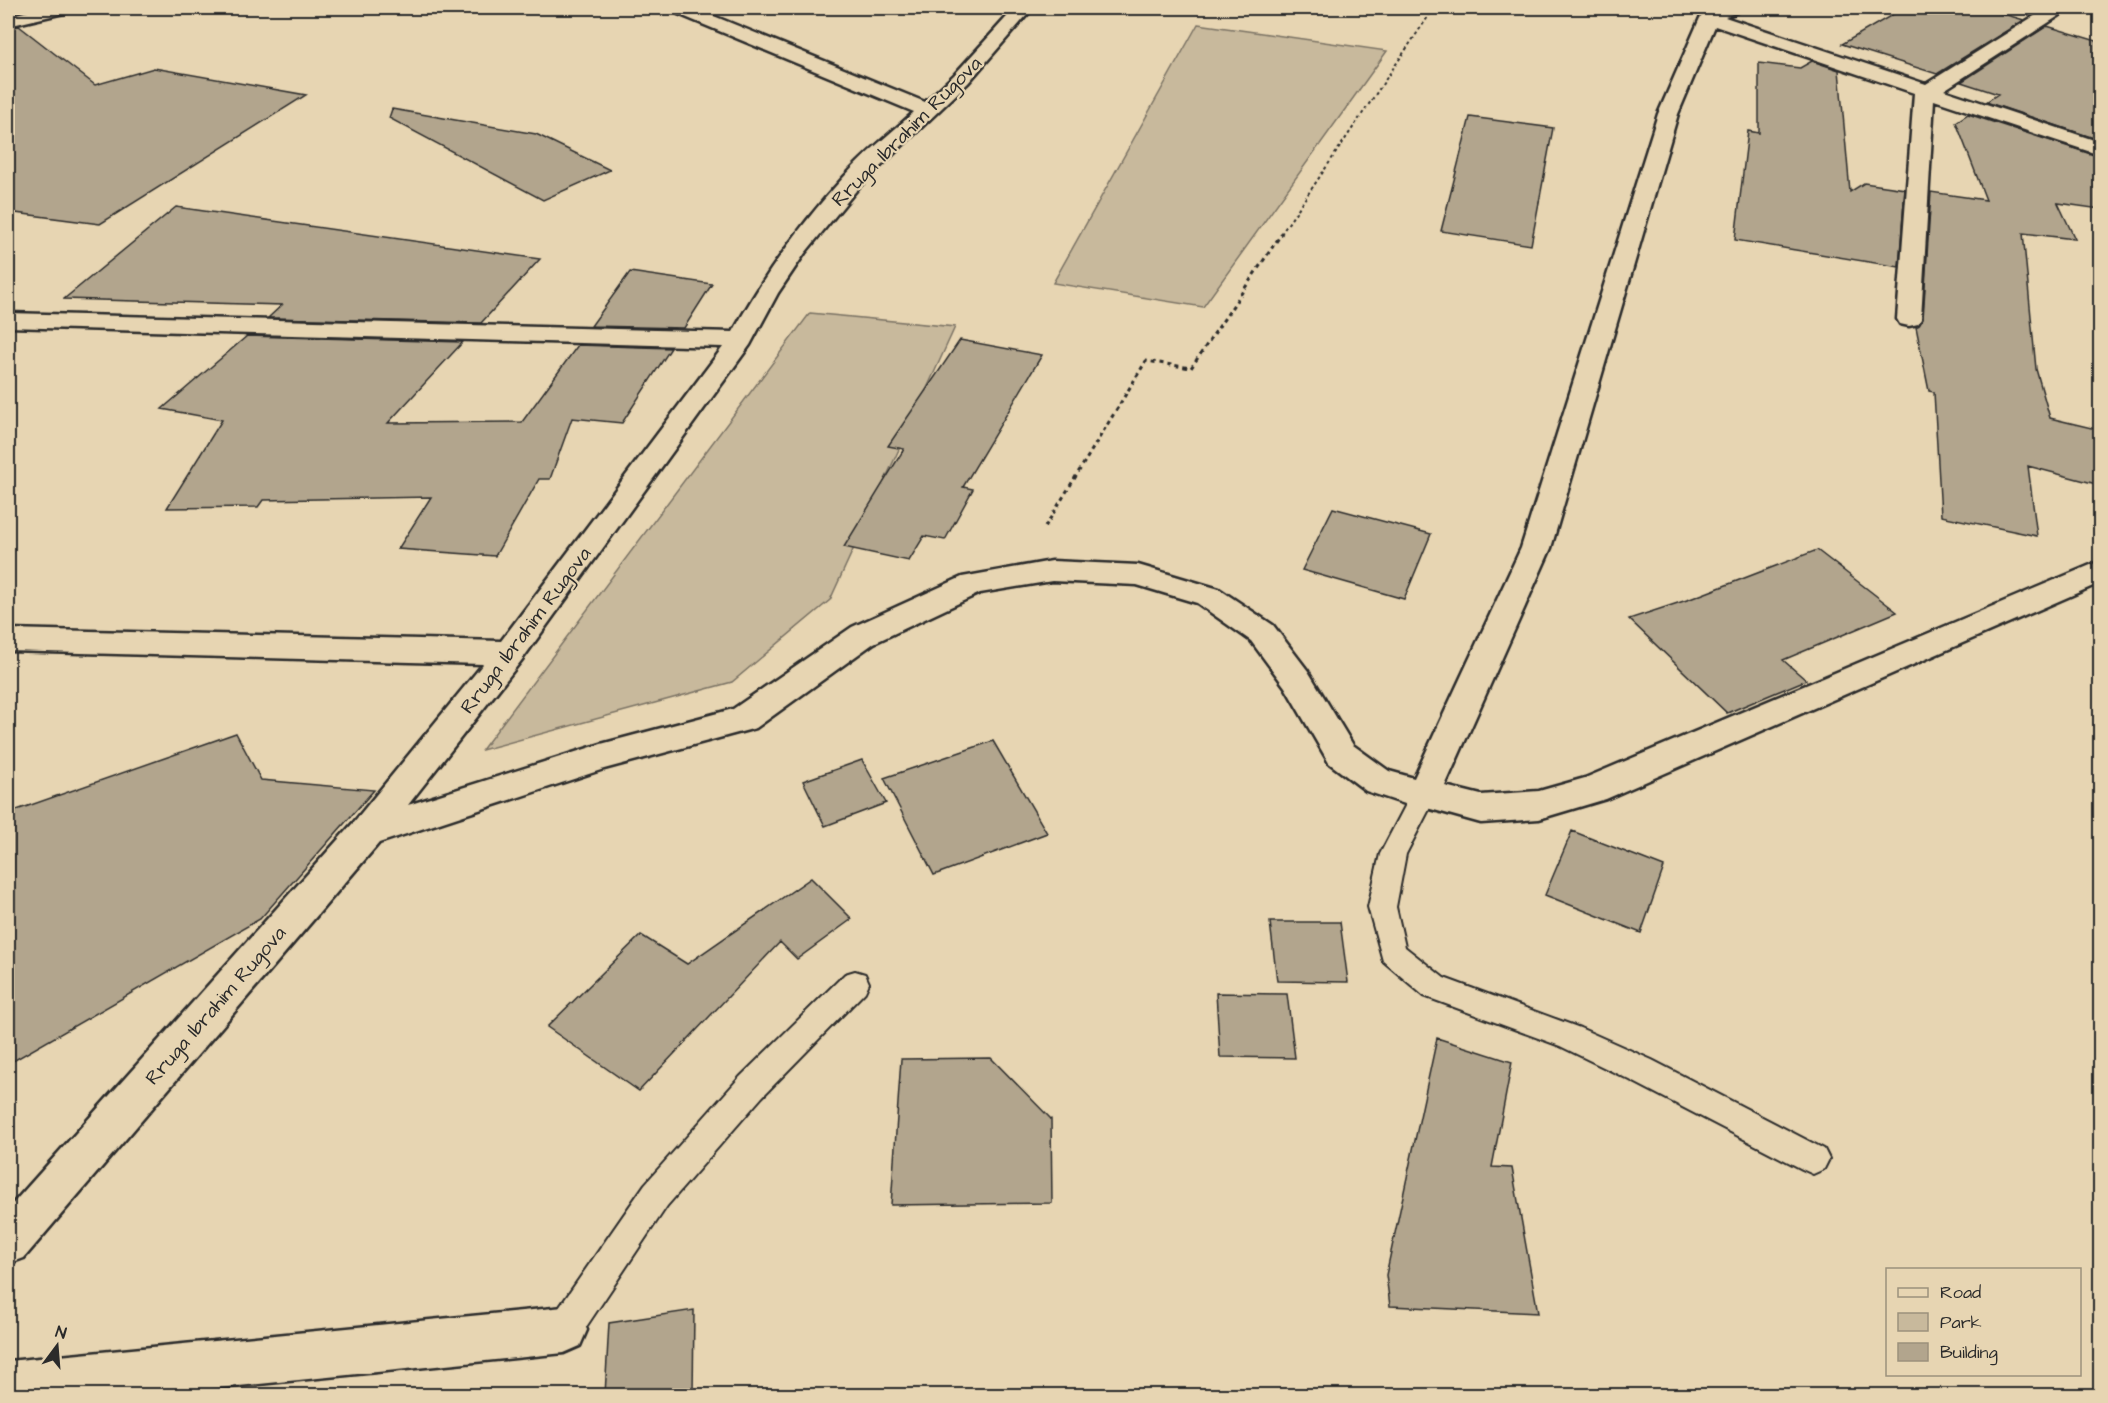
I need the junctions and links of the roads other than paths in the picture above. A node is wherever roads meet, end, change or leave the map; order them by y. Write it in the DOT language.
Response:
graph roads {
  1 [pos="62,8"];
  2 [pos="1024,8"];
  3 [pos="2059,8"];
  4 [pos="684,10"];
  5 [pos="1720,13"];
  6 [pos="8,21"];
  7 [pos="1928,92"];
  8 [pos="927,111"];
  9 [pos="2100,149"];
  10 [pos="1909,319"];
  11 [pos="8,320"];
  12 [pos="741,340"];
  13 [pos="2100,571"];
  14 [pos="8,640"];
  15 [pos="510,653"];
  16 [pos="1423,795"];
  17 [pos="366,833"];
  18 [pos="855,983"];
  19 [pos="1813,1159"];
  20 [pos="8,1242"];
  21 [pos="564,1330"];
  22 [pos="8,1385"];
  1 -- 6 [label="street"];
  2 -- 8 [label="street, Rruga Ibrahim Rugova"];
  3 -- 7 [label="street"];
  4 -- 8 [label="street"];
  5 -- 7 [label="street"];
  5 -- 16 [label="street"];
  7 -- 9 [label="street"];
  7 -- 10 [label="street"];
  8 -- 12 [label="street, Rruga Ibrahim Rugova"];
  11 -- 12 [label="street"];
  12 -- 15 [label="street, Rruga Ibrahim Rugova"];
  13 -- 16 [label="street"];
  14 -- 15 [label="street"];
  15 -- 17 [label="street, Rruga Ibrahim Rugova"];
  16 -- 17 [label="street"];
  16 -- 19 [label="lane"];
  17 -- 20 [label="street, Rruga Ibrahim Rugova"];
  18 -- 21 [label="lane"];
  21 -- 22 [label="street"];
}
